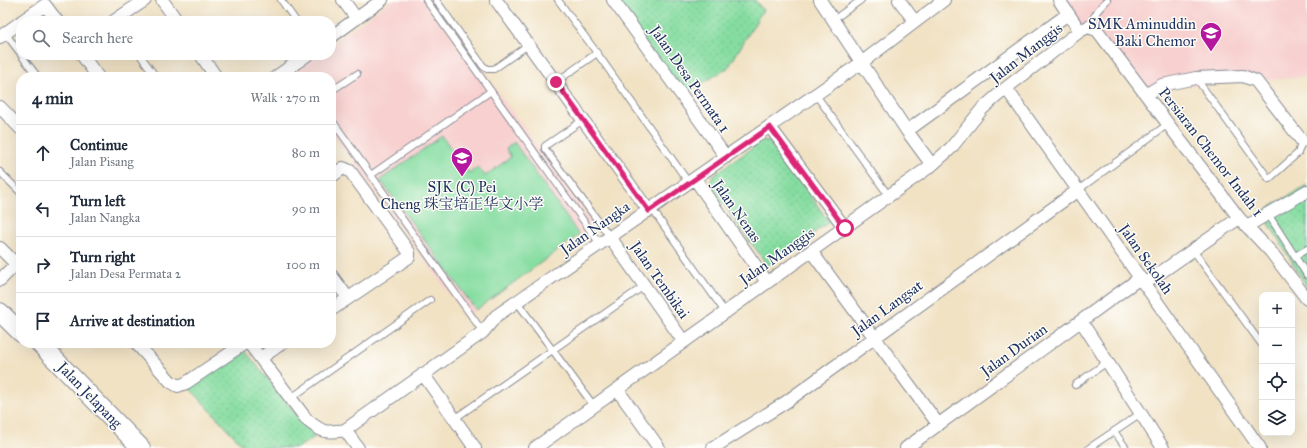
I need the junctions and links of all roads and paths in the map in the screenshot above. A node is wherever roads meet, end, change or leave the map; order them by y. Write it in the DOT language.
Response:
graph roads {
  1 [pos="144,0"];
  2 [pos="162,0"];
  3 [pos="281,0"];
  4 [pos="344,0"];
  5 [pos="382,0"];
  6 [pos="426,0"];
  7 [pos="436,0"];
  8 [pos="496,0"];
  9 [pos="558,0"];
  10 [pos="614,0"];
  11 [pos="820,0"];
  12 [pos="861,0"];
  13 [pos="899,0"];
  14 [pos="944,0"];
  15 [pos="1059,0"];
  16 [pos="1107,0"];
  17 [pos="46,2"];
  18 [pos="1068,14"];
  19 [pos="840,15"];
  20 [pos="28,16"];
  21 [pos="54,16"];
  22 [pos="121,16"];
  23 [pos="173,16"];
  24 [pos="292,16"];
  25 [pos="356,18"];
  26 [pos="915,22"];
  27 [pos="16,25"];
  28 [pos="1084,29"];
  29 [pos="336,33"];
  30 [pos="2,35"];
  31 [pos="528,45"];
  32 [pos="16,50"];
  33 [pos="597,53"];
  34 [pos="25,60"];
  35 [pos="86,60"];
  36 [pos="144,60"];
  37 [pos="204,60"];
  38 [pos="299,60"];
  39 [pos="861,63"];
  40 [pos="34,72"];
  41 [pos="94,72"];
  42 [pos="152,72"];
  43 [pos="213,72"];
  44 [pos="283,72"];
  45 [pos="357,74"];
  46 [pos="1196,78"];
  47 [pos="556,82"];
  48 [pos="336,88"];
  49 [pos="1006,88"];
  50 [pos="491,91"];
  51 [pos="1147,94"];
  52 [pos="816,95"];
  53 [pos="0,107"];
  54 [pos="583,120"];
  55 [pos="16,124"];
  56 [pos="1168,124"];
  57 [pos="336,126"];
  58 [pos="770,127"];
  59 [pos="907,131"];
  60 [pos="1302,141"];
  61 [pos="726,157"];
  62 [pos="932,165"];
  63 [pos="0,172"];
  64 [pos="336,173"];
  65 [pos="371,175"];
  66 [pos="692,181"];
  67 [pos="16,188"];
  68 [pos="1078,190"];
  69 [pos="1307,191"];
  70 [pos="889,196"];
  71 [pos="650,210"];
  72 [pos="1268,214"];
  73 [pos="1243,222"];
  74 [pos="845,228"];
  75 [pos="605,241"];
  76 [pos="0,248"];
  77 [pos="1307,249"];
  78 [pos="1193,250"];
  79 [pos="811,251"];
  80 [pos="1295,256"];
  81 [pos="16,259"];
  82 [pos="16,264"];
  83 [pos="1307,275"];
  84 [pos="0,280"];
  85 [pos="1142,281"];
  86 [pos="336,282"];
  87 [pos="767,282"];
  88 [pos="644,286"];
  89 [pos="348,298"];
  90 [pos="1307,299"];
  91 [pos="430,300"];
  92 [pos="517,302"];
  93 [pos="0,304"];
  94 [pos="336,306"];
  95 [pos="0,312"];
  96 [pos="725,312"];
  97 [pos="16,320"];
  98 [pos="1081,321"];
  99 [pos="16,328"];
  100 [pos="482,332"];
  101 [pos="874,337"];
  102 [pos="1259,341"];
  103 [pos="684,342"];
  104 [pos="36,348"];
  105 [pos="44,348"];
  106 [pos="140,348"];
  107 [pos="238,348"];
  108 [pos="254,348"];
  109 [pos="275,348"];
  110 [pos="553,350"];
  111 [pos="261,358"];
  112 [pos="1107,362"];
  113 [pos="423,374"];
  114 [pos="1075,385"];
  115 [pos="617,390"];
  116 [pos="291,398"];
  117 [pos="594,406"];
  118 [pos="1141,413"];
  119 [pos="454,419"];
  120 [pos="938,424"];
  121 [pos="345,430"];
  122 [pos="1114,431"];
  123 [pos="133,448"];
  124 [pos="141,448"];
  125 [pos="358,448"];
  126 [pos="475,448"];
  127 [pos="535,448"];
  128 [pos="659,448"];
  129 [pos="713,448"];
  130 [pos="906,448"];
  131 [pos="1089,448"];
  132 [pos="1126,448"];
  133 [pos="1163,448"];
  134 [pos="1260,448"];
  1 -- 22 [label="street"];
  2 -- 23 [label="street"];
  3 -- 24 [label="lane"];
  4 -- 25 [label="street"];
  5 -- 25 [label="street"];
  6 -- 50 [label="lane"];
  7 -- 31 [label="lane"];
  8 -- 31 [label="street"];
  9 -- 33 [label="lane"];
  10 -- 61 [label="street, Jalan Desa Permata 1"];
  11 -- 39 [label="street"];
  12 -- 19 [label="lane"];
  13 -- 26 [label="street"];
  14 -- 26 [label="street, Jalan Nangka"];
  15 -- 18 [label="street, Jalan Manggis"];
  16 -- 28 [label="lane"];
  17 -- 20 [label="street"];
  17 -- 21 [label="street"];
  18 -- 28 [label="street, Jalan Manggis"];
  18 -- 59 [label="street"];
  25 -- 29 [label="street"];
  26 -- 39 [label="street, Jalan Nangka"];
  27 -- 30 [label="street"];
  28 -- 49 [label="street, Jalan Manggis"];
  28 -- 51 [label="street, Persiaran Chemor Indah 1"];
  30 -- 32 [label="lane"];
  31 -- 47 [label="street"];
  33 -- 47 [label="lane"];
  33 -- 66 [label="lane"];
  34 -- 40 [label="lane"];
  35 -- 41 [label="street"];
  36 -- 42 [label="lane"];
  37 -- 43 [label="street"];
  38 -- 44 [label="street"];
  39 -- 52 [label="street, Jalan Nangka"];
  39 -- 59 [label="street"];
  45 -- 48 [label="lane"];
  46 -- 51 [label="street"];
  46 -- 60 [label="street"];
  46 -- 60 [label="lane"];
  47 -- 54 [label="street"];
  49 -- 62 [label="street, Jalan Manggis"];
  49 -- 68 [label="street, Jalan Sekolah"];
  50 -- 65 [label="lane"];
  50 -- 75 [label="lane"];
  51 -- 56 [label="street, Persiaran Chemor Indah 1"];
  52 -- 58 [label="street, Jalan Nangka"];
  52 -- 70 [label="lane"];
  53 -- 55 [label="street"];
  54 -- 71 [label="street"];
  54 -- 75 [label="lane"];
  56 -- 68 [label="lane"];
  56 -- 73 [label="street, Persiaran Chemor Indah 1"];
  57 -- 65 [label="lane"];
  58 -- 61 [label="street, Jalan Nangka"];
  58 -- 74 [label="street"];
  59 -- 62 [label="street"];
  61 -- 66 [label="street, Jalan Nangka"];
  62 -- 70 [label="street, Jalan Manggis"];
  63 -- 67 [label="lane"];
  64 -- 89 [label="street"];
  65 -- 100 [label="lane"];
  66 -- 71 [label="street, Jalan Nangka"];
  66 -- 87 [label="street, Jalan Nenas"];
  68 -- 85 [label="street, Jalan Sekolah"];
  68 -- 101 [label="street, Jalan Langsat"];
  69 -- 72 [label="street, Jalan Durian"];
  70 -- 74 [label="street, Jalan Manggis"];
  71 -- 75 [label="street, Jalan Nangka"];
  71 -- 96 [label="lane"];
  72 -- 73 [label="street, Jalan Durian"];
  72 -- 80 [label="lane"];
  73 -- 78 [label="street, Jalan Durian"];
  73 -- 90 [label="street, Persiaran Chemor Indah 1"];
  74 -- 79 [label="street, Jalan Manggis"];
  75 -- 88 [label="street, Jalan Tembikai"];
  75 -- 92 [label="street, Jalan Nangka"];
  76 -- 81 [label="street"];
  77 -- 80 [label="lane"];
  78 -- 85 [label="street, Jalan Durian"];
  78 -- 102 [label="lane"];
  79 -- 87 [label="street, Jalan Manggis"];
  79 -- 101 [label="street"];
  80 -- 83 [label="lane"];
  82 -- 84 [label="street"];
  85 -- 98 [label="street, Jalan Durian"];
  85 -- 134 [label="street, Jalan Sekolah"];
  86 -- 89 [label="street"];
  87 -- 96 [label="street, Jalan Manggis"];
  88 -- 103 [label="street, Jalan Tembikai"];
  88 -- 110 [label="lane"];
  89 -- 94 [label="street"];
  91 -- 116 [label="lane"];
  92 -- 100 [label="street, Jalan Nangka"];
  92 -- 110 [label="lane"];
  93 -- 97 [label="main road"];
  95 -- 99 [label="main road"];
  96 -- 103 [label="street, Jalan Manggis"];
  98 -- 112 [label="street"];
  98 -- 120 [label="street, Jalan Durian"];
  100 -- 113 [label="street, Jalan Nangka"];
  101 -- 120 [label="street"];
  101 -- 129 [label="street, Jalan Langsat"];
  103 -- 115 [label="street, Jalan Manggis"];
  104 -- 123 [label="main road, Jalan Jelapang"];
  105 -- 124 [label="main road, Jalan Jelapang"];
  106 -- 107 [label="street"];
  108 -- 111 [label="street"];
  109 -- 111 [label="street"];
  110 -- 117 [label="lane"];
  110 -- 119 [label="lane"];
  111 -- 116 [label="street"];
  112 -- 114 [label="lane"];
  112 -- 118 [label="street"];
  113 -- 119 [label="street"];
  113 -- 121 [label="street, Jalan Nangka"];
  115 -- 117 [label="street, Jalan Manggis"];
  115 -- 128 [label="street"];
  116 -- 121 [label="street"];
  117 -- 127 [label="street, Jalan Manggis"];
  118 -- 122 [label="lane"];
  118 -- 133 [label="street"];
  119 -- 126 [label="street"];
  120 -- 130 [label="street, Jalan Durian"];
  121 -- 125 [label="street"];
  122 -- 131 [label="lane"];
  122 -- 132 [label="lane"];
}
